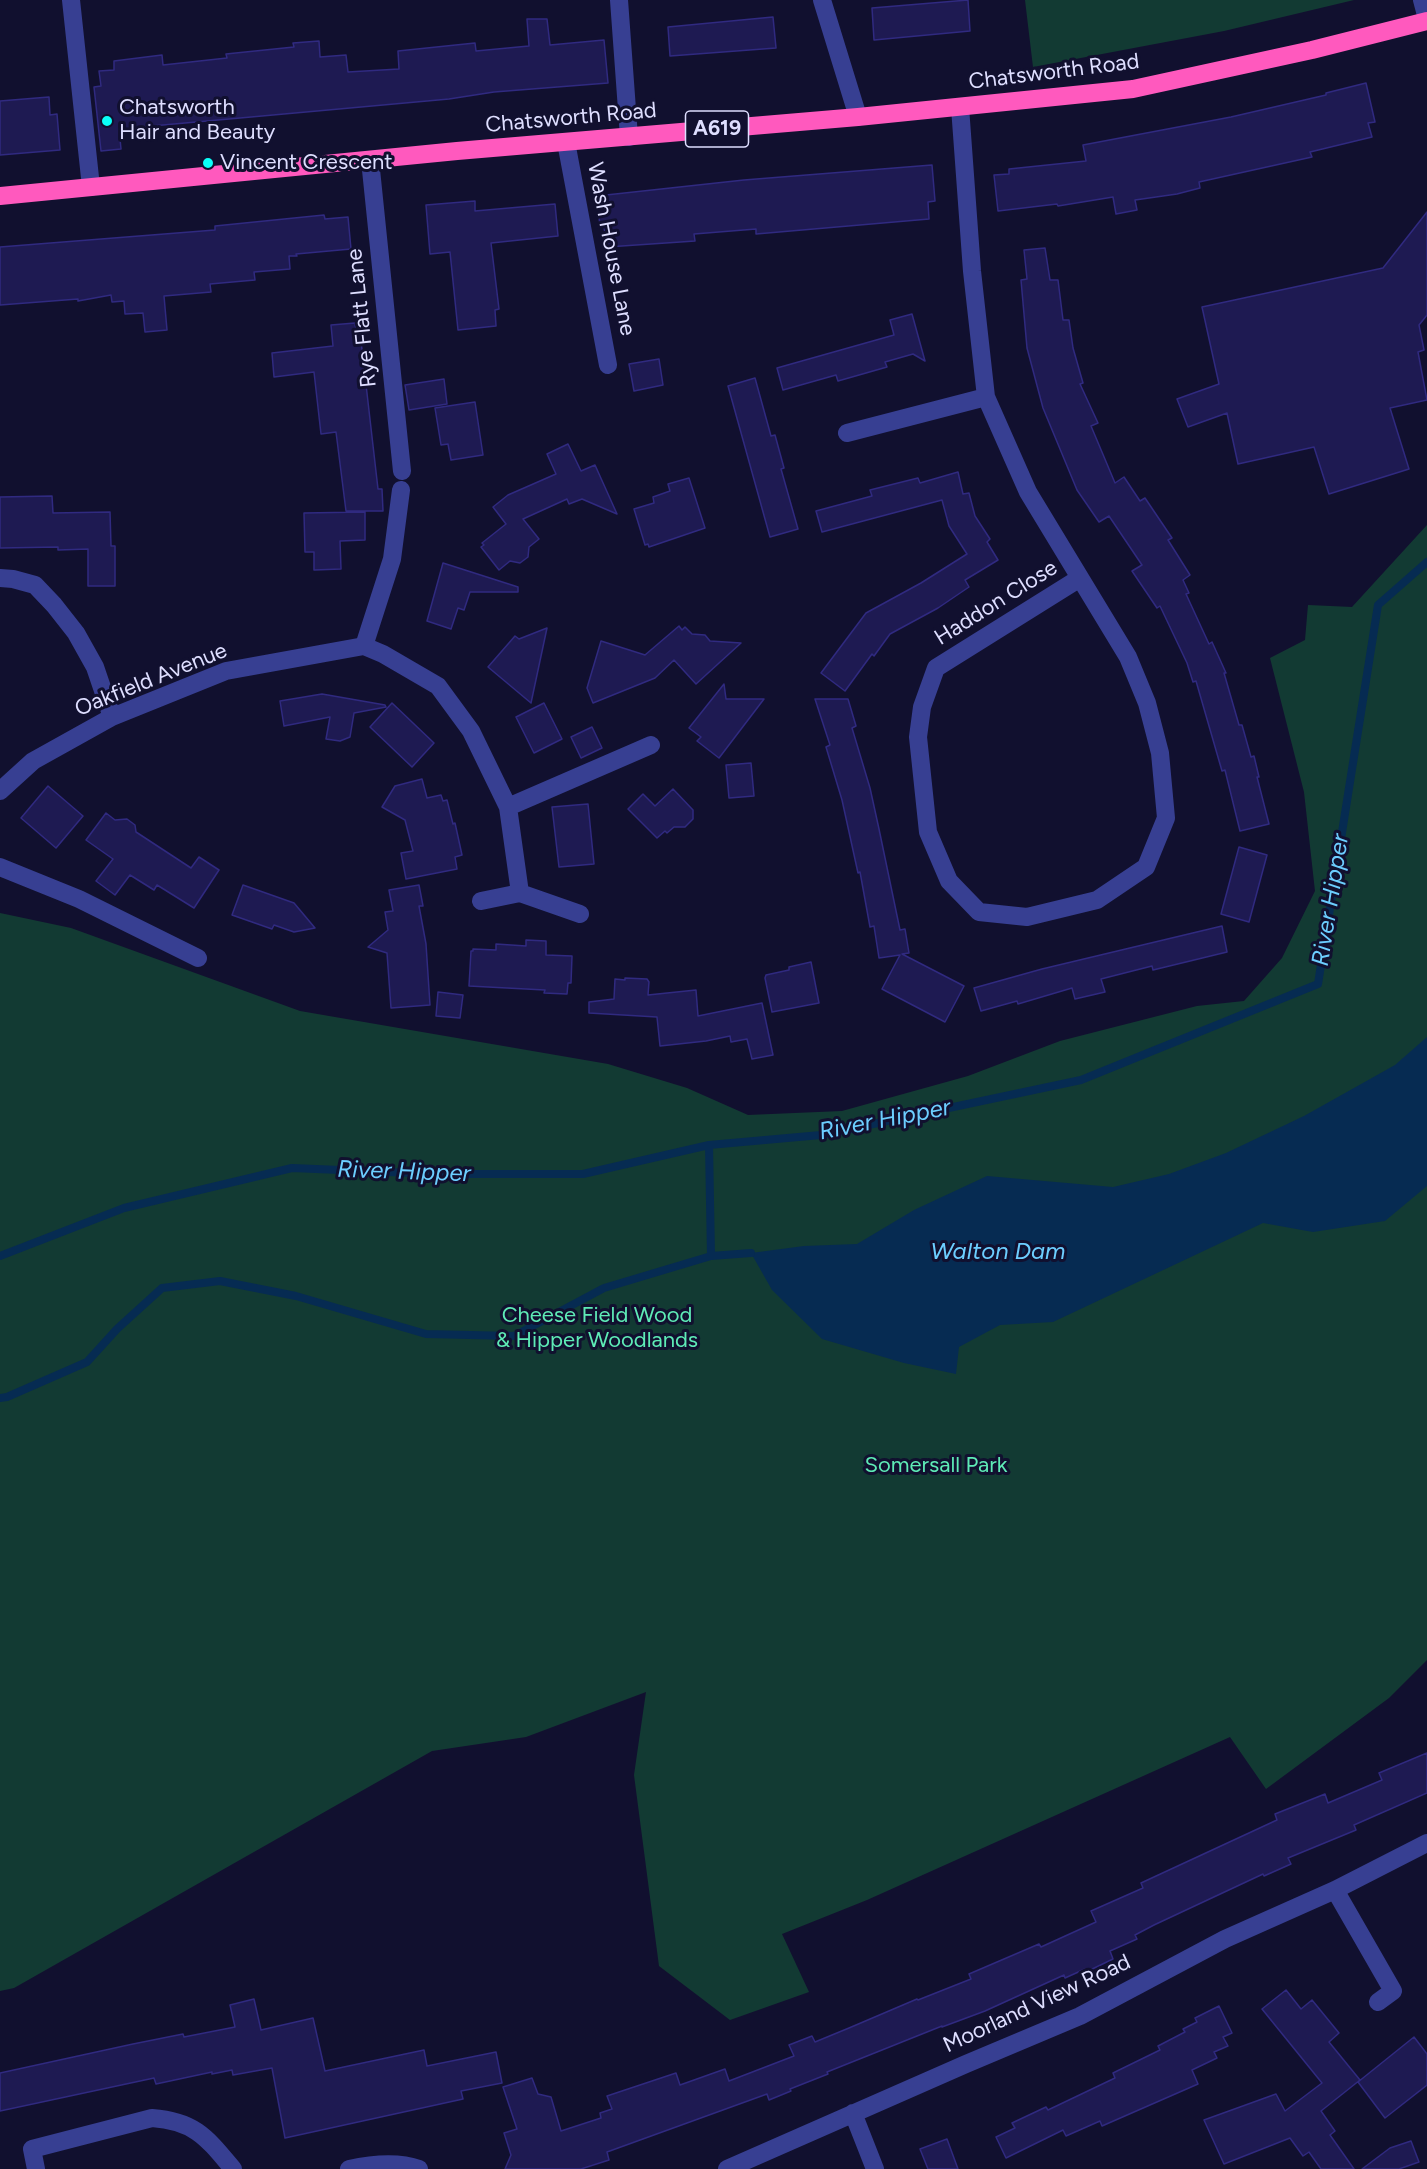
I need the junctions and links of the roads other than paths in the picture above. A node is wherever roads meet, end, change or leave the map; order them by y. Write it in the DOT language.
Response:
graph roads {
  1 [pos="70,0"];
  2 [pos="619,0"];
  3 [pos="822,0"];
  4 [pos="1422,0"];
  5 [pos="1427,20"];
  6 [pos="960,106"];
  7 [pos="858,117"];
  8 [pos="629,137"];
  9 [pos="566,142"];
  10 [pos="370,160"];
  11 [pos="91,187"];
  12 [pos="0,196"];
  13 [pos="608,365"];
  14 [pos="986,397"];
  15 [pos="847,433"];
  16 [pos="402,471"];
  17 [pos="401,490"];
  18 [pos="0,578"];
  19 [pos="1080,578"];
  20 [pos="364,646"];
  21 [pos="112,717"];
  22 [pos="651,745"];
  23 [pos="0,791"];
  24 [pos="508,807"];
  25 [pos="0,867"];
  26 [pos="520,893"];
  27 [pos="481,901"];
  28 [pos="580,914"];
  29 [pos="198,958"];
  30 [pos="1427,1843"];
  31 [pos="1335,1890"];
  32 [pos="1378,2002"];
  33 [pos="853,2113"];
  34 [pos="36,2169"];
  35 [pos="233,2169"];
  36 [pos="349,2169"];
  37 [pos="419,2169"];
  38 [pos="728,2169"];
  39 [pos="875,2169"];
  1 -- 11 [label="street"];
  2 -- 8 [label="street"];
  3 -- 7 [label="street"];
  4 -- 5 [label="street"];
  5 -- 6 [label="highway, Chatsworth Road / A619"];
  6 -- 7 [label="highway, Chatsworth Road / A619"];
  6 -- 14 [label="street, Haddon Close"];
  7 -- 8 [label="highway, Chatsworth Road / A619"];
  8 -- 9 [label="highway, Chatsworth Road / A619"];
  9 -- 10 [label="highway, Chatsworth Road / A619"];
  9 -- 13 [label="street, Wash House Lane"];
  10 -- 11 [label="highway, Chatsworth Road / A619"];
  10 -- 16 [label="street, Rye Flatt Lane"];
  11 -- 12 [label="highway, Chatsworth Road / A619"];
  14 -- 15 [label="street"];
  14 -- 19 [label="street, Haddon Close"];
  17 -- 20 [label="street"];
  18 -- 21 [label="street"];
  19 -- 19 [label="street, Haddon Close"];
  20 -- 21 [label="street, Oakfield Avenue"];
  20 -- 24 [label="street"];
  21 -- 23 [label="street, Oakfield Avenue"];
  22 -- 24 [label="street"];
  24 -- 26 [label="street"];
  25 -- 29 [label="street"];
  26 -- 27 [label="street"];
  26 -- 28 [label="street"];
  30 -- 31 [label="street, Moorland View Road"];
  31 -- 32 [label="street"];
  31 -- 33 [label="street, Moorland View Road"];
  33 -- 38 [label="street, Moorland View Road"];
  33 -- 39 [label="street"];
  34 -- 35 [label="street"];
  36 -- 37 [label="street"];
}
